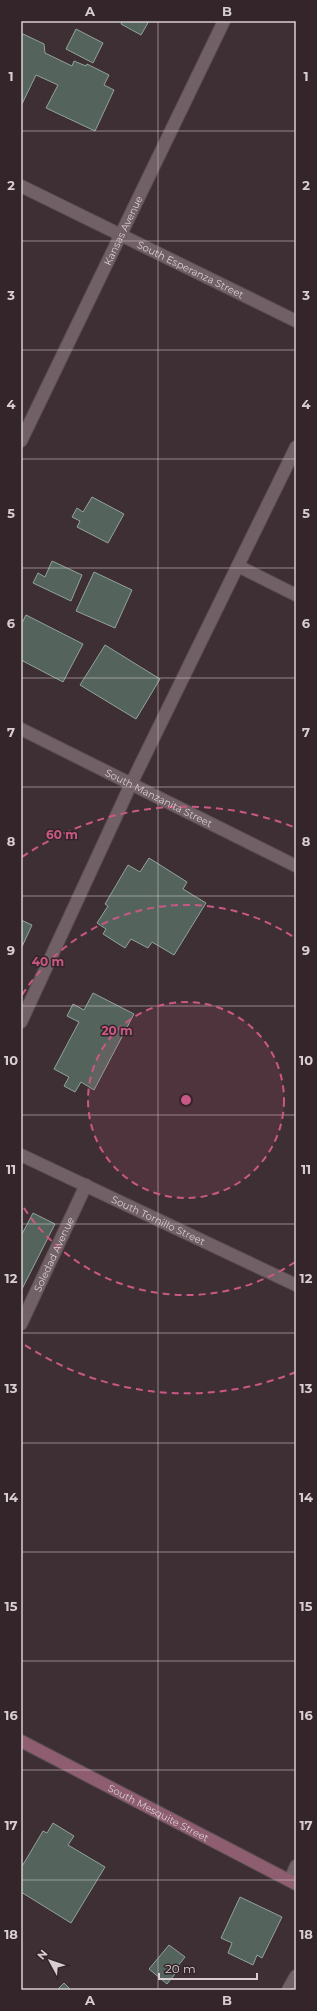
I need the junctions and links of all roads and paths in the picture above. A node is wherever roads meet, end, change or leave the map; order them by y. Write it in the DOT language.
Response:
graph roads {
  1 [pos="224,21"];
  2 [pos="21,186"];
  3 [pos="121,235"];
  4 [pos="296,321"];
  5 [pos="21,440"];
  6 [pos="296,447"];
  7 [pos="238,566"];
  8 [pos="296,595"];
  9 [pos="21,729"];
  10 [pos="131,784"];
  11 [pos="296,866"];
  12 [pos="21,1022"];
  13 [pos="21,1155"];
  14 [pos="86,1185"];
  15 [pos="296,1285"];
  16 [pos="21,1324"];
  17 [pos="21,1741"];
  18 [pos="296,1866"];
  19 [pos="293,1882"];
  20 [pos="296,1976"];
  21 [pos="288,1990"];
  1 -- 3 [label="street, Kansas Avenue"];
  2 -- 3 [label="street, South Esperanza Street"];
  3 -- 4 [label="street, South Esperanza Street"];
  3 -- 5 [label="street, Kansas Avenue"];
  6 -- 7 [label="street"];
  7 -- 8 [label="street"];
  7 -- 10 [label="street"];
  9 -- 10 [label="street, South Manzanita Street"];
  10 -- 11 [label="street, South Manzanita Street"];
  10 -- 12 [label="street"];
  13 -- 14 [label="street, South Tornillo Street"];
  14 -- 15 [label="street, South Tornillo Street"];
  14 -- 16 [label="street, Soledad Avenue"];
  17 -- 19 [label="street, South Mesquite Street"];
  18 -- 19 [label="street"];
  20 -- 21 [label="street"];
}
